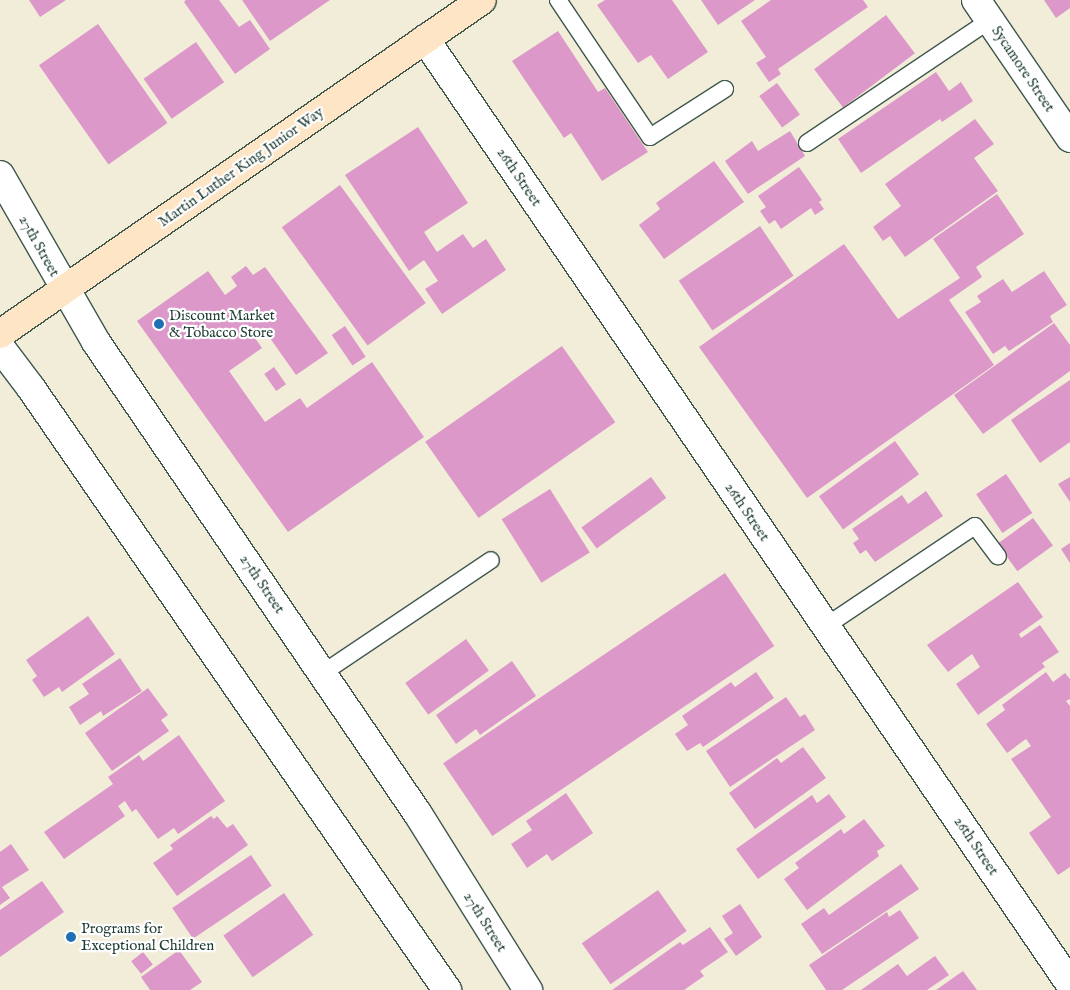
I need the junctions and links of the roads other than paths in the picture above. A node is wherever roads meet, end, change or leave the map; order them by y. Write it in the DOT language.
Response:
graph roads {
  1 [pos="482,0"];
  2 [pos="558,0"];
  3 [pos="983,10"];
  4 [pos="425,39"];
  5 [pos="725,89"];
  6 [pos="1070,138"];
  7 [pos="807,143"];
  8 [pos="0,175"];
  9 [pos="64,290"];
  10 [pos="0,334"];
  11 [pos="0,347"];
  12 [pos="998,556"];
  13 [pos="491,560"];
  14 [pos="826,626"];
  15 [pos="323,673"];
  16 [pos="1070,984"];
  17 [pos="447,990"];
  18 [pos="528,990"];
  1 -- 4 [label="main road, Martin Luther King Junior Way"];
  2 -- 5 [label="lane"];
  3 -- 6 [label="street, Sycamore Street"];
  3 -- 7 [label="lane"];
  4 -- 9 [label="main road, Martin Luther King Junior Way"];
  4 -- 14 [label="street, 26th Street"];
  8 -- 9 [label="street, 27th Street"];
  9 -- 10 [label="main road, Martin Luther King Junior Way"];
  9 -- 15 [label="street, 27th Street"];
  11 -- 17 [label="street"];
  12 -- 14 [label="lane"];
  13 -- 15 [label="lane"];
  14 -- 16 [label="street, 26th Street"];
  15 -- 18 [label="street, 27th Street"];
}
